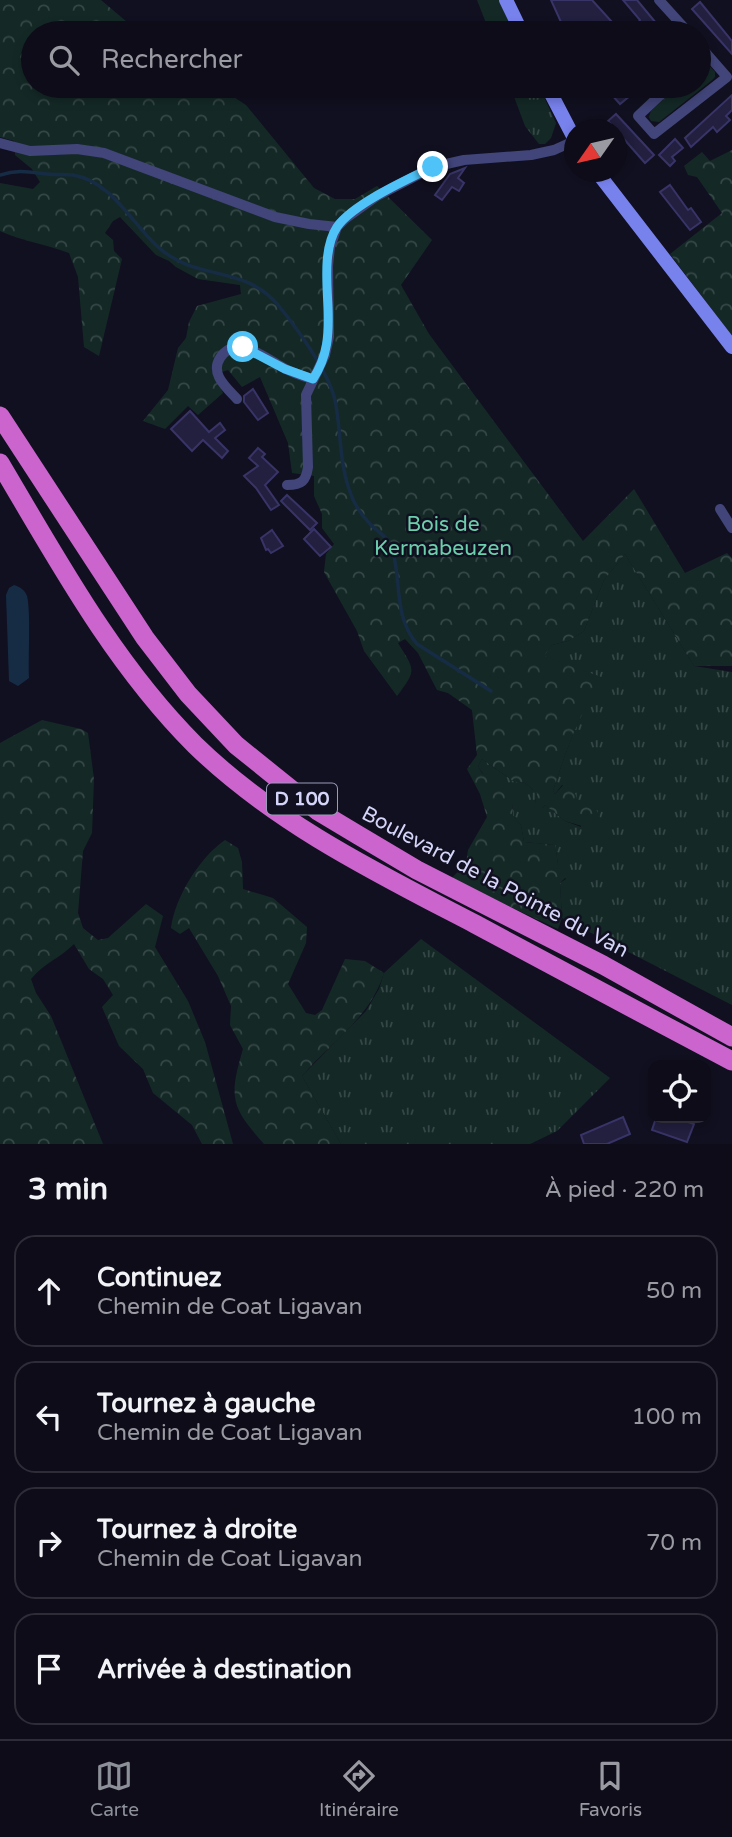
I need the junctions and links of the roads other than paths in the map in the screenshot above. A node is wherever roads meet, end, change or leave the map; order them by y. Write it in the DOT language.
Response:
graph roads {
  1 [pos="506,0"];
  2 [pos="659,0"];
  3 [pos="516,21"];
  4 [pos="678,21"];
  5 [pos="711,62"];
  6 [pos="711,89"];
  7 [pos="553,98"];
  8 [pos="657,98"];
  9 [pos="700,98"];
  10 [pos="564,119"];
  11 [pos="0,143"];
  12 [pos="564,145"];
  13 [pos="605,182"];
  14 [pos="337,227"];
  15 [pos="732,347"];
  16 [pos="317,371"];
  17 [pos="236,399"];
  18 [pos="0,415"];
  19 [pos="0,463"];
  20 [pos="287,485"];
  21 [pos="720,509"];
  22 [pos="732,528"];
  23 [pos="732,1037"];
  24 [pos="732,1061"];
  1 -- 3 [label="main road"];
  2 -- 4 [label="street"];
  5 -- 6 [label="street"];
  7 -- 10 [label="main road"];
  8 -- 9 [label="street"];
  11 -- 14 [label="street"];
  12 -- 14 [label="street"];
  13 -- 15 [label="main road"];
  14 -- 16 [label="street"];
  16 -- 17 [label="street"];
  16 -- 20 [label="street"];
  18 -- 23 [label="highway, Boulevard de la Pointe du Van / D 100"];
  19 -- 24 [label="highway, D 100"];
  21 -- 22 [label="street"];
}
